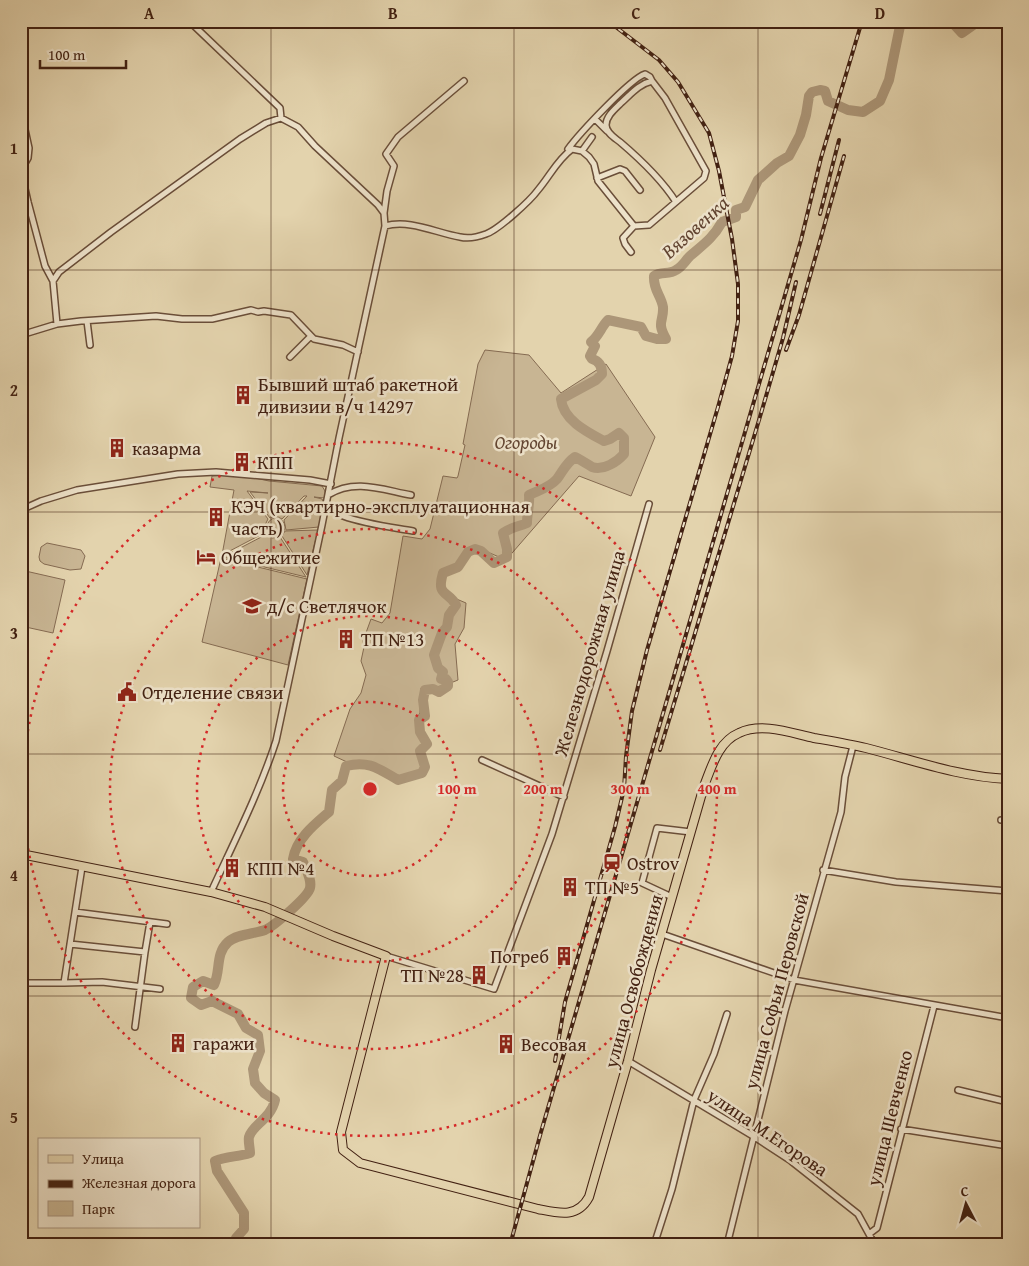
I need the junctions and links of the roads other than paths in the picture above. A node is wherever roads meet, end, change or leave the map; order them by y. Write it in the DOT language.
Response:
graph roads {
  1 [pos="189,21"];
  2 [pos="464,81"];
  3 [pos="652,81"];
  4 [pos="21,111"];
  5 [pos="281,118"];
  6 [pos="595,118"];
  7 [pos="607,131"];
  8 [pos="592,137"];
  9 [pos="582,151"];
  10 [pos="565,154"];
  11 [pos="597,178"];
  12 [pos="640,190"];
  13 [pos="676,202"];
  14 [pos="384,213"];
  15 [pos="385,226"];
  16 [pos="634,226"];
  17 [pos="630,252"];
  18 [pos="53,281"];
  19 [pos="87,321"];
  20 [pos="57,324"];
  21 [pos="21,335"];
  22 [pos="311,336"];
  23 [pos="90,345"];
  24 [pos="358,352"];
  25 [pos="290,357"];
  26 [pos="331,484"];
  27 [pos="328,495"];
  28 [pos="411,495"];
  29 [pos="649,504"];
  30 [pos="326,508"];
  31 [pos="21,510"];
  32 [pos="413,531"];
  33 [pos="853,746"];
  34 [pos="482,760"];
  35 [pos="1008,779"];
  36 [pos="564,797"];
  37 [pos="1001,820"];
  38 [pos="1008,820"];
  39 [pos="691,832"];
  40 [pos="21,854"];
  41 [pos="82,867"];
  42 [pos="823,870"];
  43 [pos="1008,891"];
  44 [pos="211,892"];
  45 [pos="672,897"];
  46 [pos="75,912"];
  47 [pos="150,922"];
  48 [pos="167,924"];
  49 [pos="662,934"];
  50 [pos="70,944"];
  51 [pos="145,952"];
  52 [pos="386,956"];
  53 [pos="794,980"];
  54 [pos="21,983"];
  55 [pos="64,983"];
  56 [pos="141,988"];
  57 [pos="160,990"];
  58 [pos="934,1006"];
  59 [pos="727,1014"];
  60 [pos="1008,1018"];
  61 [pos="135,1027"];
  62 [pos="628,1061"];
  63 [pos="958,1090"];
  64 [pos="694,1100"];
  65 [pos="1008,1102"];
  66 [pos="902,1129"];
  67 [pos="753,1136"];
  68 [pos="1008,1146"];
  69 [pos="868,1234"];
  70 [pos="654,1245"];
  71 [pos="727,1245"];
  72 [pos="875,1245"];
  1 -- 5 [label="street"];
  2 -- 14 [label="street"];
  3 -- 6 [label="street"];
  3 -- 7 [label="street"];
  3 -- 13 [label="street"];
  4 -- 18 [label="street"];
  5 -- 14 [label="street"];
  5 -- 18 [label="street"];
  6 -- 7 [label="street"];
  6 -- 10 [label="street"];
  7 -- 13 [label="street"];
  8 -- 9 [label="street"];
  9 -- 10 [label="street"];
  9 -- 11 [label="street"];
  10 -- 15 [label="street"];
  11 -- 12 [label="street"];
  11 -- 16 [label="street"];
  13 -- 16 [label="street"];
  14 -- 15 [label="street"];
  15 -- 24 [label="street"];
  16 -- 17 [label="street"];
  18 -- 20 [label="street"];
  19 -- 20 [label="street"];
  19 -- 22 [label="street"];
  19 -- 23 [label="street"];
  20 -- 21 [label="street"];
  22 -- 24 [label="street"];
  22 -- 25 [label="street"];
  24 -- 26 [label="street"];
  26 -- 27 [label="street"];
  26 -- 31 [label="street"];
  27 -- 28 [label="street"];
  27 -- 30 [label="street"];
  29 -- 36 [label="street, Железнодорожная улица"];
  30 -- 32 [label="street"];
  30 -- 44 [label="street"];
  33 -- 35 [label="main road, улица Освобождения"];
  33 -- 39 [label="main road, улица Освобождения"];
  33 -- 42 [label="street, улица Софьи Перовской"];
  34 -- 36 [label="street"];
  36 -- 52 [label="street, Железнодорожная улица"];
  37 -- 38 [label="street"];
  39 -- 45 [label="main road, улица Освобождения"];
  39 -- 45 [label="street"];
  40 -- 41 [label="main road"];
  41 -- 44 [label="main road"];
  41 -- 46 [label="street"];
  42 -- 43 [label="street"];
  42 -- 53 [label="street, улица Софьи Перовской"];
  44 -- 52 [label="main road"];
  45 -- 49 [label="main road, улица Освобождения"];
  46 -- 47 [label="street"];
  46 -- 50 [label="street"];
  47 -- 48 [label="street"];
  47 -- 51 [label="street"];
  49 -- 53 [label="street"];
  49 -- 62 [label="main road, улица Освобождения"];
  50 -- 51 [label="street"];
  50 -- 55 [label="street"];
  51 -- 56 [label="street"];
  52 -- 62 [label="main road, улица Освобождения"];
  53 -- 58 [label="street"];
  53 -- 67 [label="street, улица Софьи Перовской"];
  54 -- 55 [label="street"];
  55 -- 56 [label="street"];
  56 -- 57 [label="street"];
  56 -- 61 [label="street"];
  58 -- 60 [label="street"];
  58 -- 66 [label="street, улица Шевченко"];
  59 -- 64 [label="street"];
  62 -- 64 [label="street, улица М.Егорова"];
  63 -- 65 [label="street"];
  64 -- 67 [label="street, улица М.Егорова"];
  64 -- 70 [label="street"];
  66 -- 68 [label="street"];
  66 -- 69 [label="street, улица Шевченко"];
  67 -- 69 [label="street, улица М.Егорова"];
  67 -- 71 [label="street, улица Софьи Перовской"];
  69 -- 72 [label="street, улица М.Егорова"];
}
